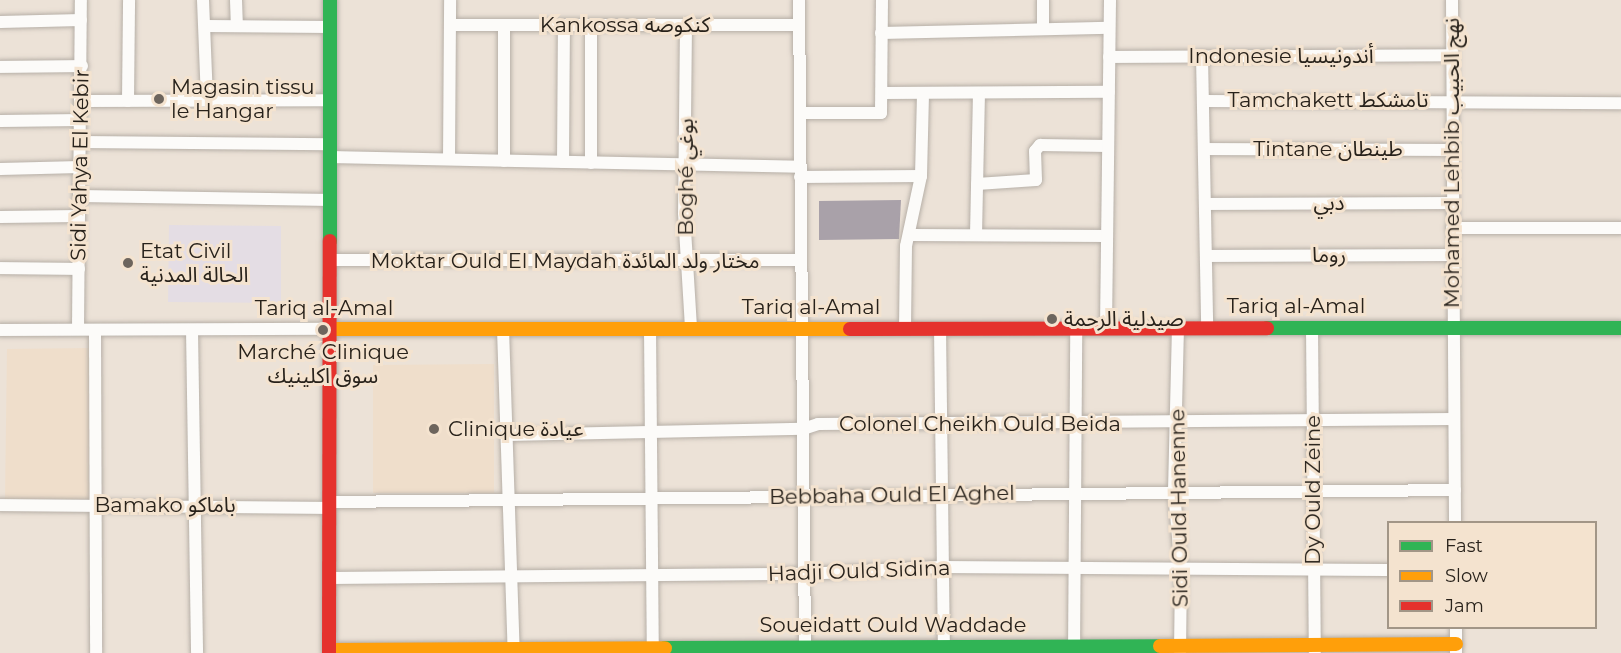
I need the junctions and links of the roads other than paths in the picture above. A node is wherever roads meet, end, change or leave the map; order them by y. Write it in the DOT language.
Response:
graph roads {
  1 [pos="81,0"];
  2 [pos="129,0"];
  3 [pos="203,0"];
  4 [pos="236,0"];
  5 [pos="330,0"];
  6 [pos="450,0"];
  7 [pos="799,0"];
  8 [pos="882,0"];
  9 [pos="1043,0"];
  10 [pos="1110,0"];
  11 [pos="1452,0"];
  12 [pos="81,20"];
  13 [pos="0,22"];
  14 [pos="450,25"];
  15 [pos="504,25"];
  16 [pos="564,25"];
  17 [pos="686,25"];
  18 [pos="799,25"];
  19 [pos="206,26"];
  20 [pos="237,26"];
  21 [pos="591,26"];
  22 [pos="330,27"];
  23 [pos="1109,28"];
  24 [pos="1043,29"];
  25 [pos="881,33"];
  26 [pos="1452,55"];
  27 [pos="1202,56"];
  28 [pos="1109,57"];
  29 [pos="82,66"];
  30 [pos="0,67"];
  31 [pos="1109,92"];
  32 [pos="882,93"];
  33 [pos="979,94"];
  34 [pos="923,95"];
  35 [pos="1452,99"];
  36 [pos="207,100"];
  37 [pos="330,100"];
  38 [pos="82,101"];
  39 [pos="128,101"];
  40 [pos="1203,101"];
  41 [pos="1621,104"];
  42 [pos="800,113"];
  43 [pos="81,120"];
  44 [pos="0,121"];
  45 [pos="81,142"];
  46 [pos="1108,146"];
  47 [pos="1204,149"];
  48 [pos="330,150"];
  49 [pos="1452,150"];
  50 [pos="449,159"];
  51 [pos="504,161"];
  52 [pos="563,162"];
  53 [pos="591,163"];
  54 [pos="686,163"];
  55 [pos="80,167"];
  56 [pos="0,169"];
  57 [pos="800,172"];
  58 [pos="921,176"];
  59 [pos="977,184"];
  60 [pos="80,196"];
  61 [pos="331,200"];
  62 [pos="1452,203"];
  63 [pos="1205,204"];
  64 [pos="79,216"];
  65 [pos="0,217"];
  66 [pos="1452,228"];
  67 [pos="1621,228"];
  68 [pos="976,235"];
  69 [pos="911,236"];
  70 [pos="1107,236"];
  71 [pos="1452,255"];
  72 [pos="1206,256"];
  73 [pos="330,260"];
  74 [pos="801,260"];
  75 [pos="686,261"];
  76 [pos="0,268"];
  77 [pos="79,269"];
  78 [pos="1076,327"];
  79 [pos="1106,327"];
  80 [pos="1178,327"];
  81 [pos="1208,327"];
  82 [pos="1312,327"];
  83 [pos="1452,327"];
  84 [pos="503,328"];
  85 [pos="650,328"];
  86 [pos="691,328"];
  87 [pos="802,328"];
  88 [pos="905,328"];
  89 [pos="940,328"];
  90 [pos="1621,328"];
  91 [pos="78,329"];
  92 [pos="329,329"];
  93 [pos="0,330"];
  94 [pos="95,330"];
  95 [pos="192,330"];
  96 [pos="1454,419"];
  97 [pos="1313,422"];
  98 [pos="1176,423"];
  99 [pos="939,424"];
  100 [pos="1076,424"];
  101 [pos="802,429"];
  102 [pos="651,432"];
  103 [pos="507,435"];
  104 [pos="1455,490"];
  105 [pos="1313,491"];
  106 [pos="1174,492"];
  107 [pos="1075,493"];
  108 [pos="941,495"];
  109 [pos="803,496"];
  110 [pos="652,497"];
  111 [pos="509,500"];
  112 [pos="0,505"];
  113 [pos="99,505"];
  114 [pos="194,505"];
  115 [pos="329,505"];
  116 [pos="1455,521"];
  117 [pos="941,567"];
  118 [pos="1075,569"];
  119 [pos="1314,570"];
  120 [pos="1387,570"];
  121 [pos="1181,571"];
  122 [pos="804,574"];
  123 [pos="653,575"];
  124 [pos="511,576"];
  125 [pos="329,578"];
  126 [pos="1456,629"];
  127 [pos="1456,648"];
  128 [pos="805,649"];
  129 [pos="944,649"];
  130 [pos="1074,649"];
  131 [pos="1315,649"];
  132 [pos="653,650"];
  133 [pos="1180,650"];
  134 [pos="329,651"];
  135 [pos="514,651"];
  136 [pos="96,653"];
  137 [pos="196,653"];
  1 -- 12 [label="street, Sidi Yahya El Kebir"];
  2 -- 39 [label="street"];
  3 -- 19 [label="street"];
  4 -- 20 [label="street"];
  5 -- 22 [label="street"];
  6 -- 14 [label="street"];
  7 -- 18 [label="street"];
  8 -- 25 [label="street"];
  9 -- 24 [label="street"];
  10 -- 23 [label="street"];
  11 -- 26 [label="street, Mohamed Lehbib نهج الحبيب"];
  12 -- 13 [label="street"];
  12 -- 29 [label="street, Sidi Yahya El Kebir"];
  14 -- 15 [label="street, Kankossa كنكوصه"];
  14 -- 50 [label="street"];
  15 -- 16 [label="street, Kankossa كنكوصه"];
  15 -- 51 [label="street"];
  16 -- 21 [label="street, Kankossa كنكوصه"];
  16 -- 52 [label="street"];
  17 -- 18 [label="street, Kankossa كنكوصه"];
  17 -- 21 [label="street, Kankossa كنكوصه"];
  17 -- 54 [label="street, Boghé بوغي"];
  18 -- 42 [label="street"];
  19 -- 20 [label="street"];
  19 -- 36 [label="street"];
  20 -- 22 [label="street"];
  21 -- 53 [label="street"];
  22 -- 37 [label="street"];
  23 -- 24 [label="street"];
  23 -- 28 [label="street"];
  24 -- 25 [label="street"];
  25 -- 32 [label="street"];
  26 -- 27 [label="street, Indonesie أندونيسيا"];
  26 -- 35 [label="street, Mohamed Lehbib نهج الحبيب"];
  27 -- 28 [label="street, Indonesie أندونيسيا"];
  27 -- 40 [label="street"];
  28 -- 31 [label="street"];
  29 -- 30 [label="street"];
  29 -- 38 [label="street, Sidi Yahya El Kebir"];
  31 -- 33 [label="street"];
  31 -- 46 [label="street"];
  32 -- 34 [label="street"];
  32 -- 42 [label="street"];
  33 -- 34 [label="street"];
  33 -- 59 [label="street"];
  34 -- 58 [label="street"];
  35 -- 40 [label="street, Tamchakett تامشكط"];
  35 -- 41 [label="street, Tamchakett تامشكط"];
  35 -- 49 [label="street, Mohamed Lehbib نهج الحبيب"];
  36 -- 37 [label="street"];
  36 -- 39 [label="street"];
  37 -- 48 [label="street"];
  38 -- 39 [label="street"];
  38 -- 43 [label="street, Sidi Yahya El Kebir"];
  40 -- 47 [label="street"];
  42 -- 57 [label="street"];
  43 -- 44 [label="street"];
  43 -- 45 [label="street, Sidi Yahya El Kebir"];
  45 -- 48 [label="street"];
  45 -- 55 [label="street, Sidi Yahya El Kebir"];
  46 -- 59 [label="street"];
  46 -- 70 [label="street"];
  47 -- 49 [label="street, Tintane طينطان"];
  47 -- 63 [label="street"];
  48 -- 50 [label="street"];
  48 -- 61 [label="street"];
  49 -- 62 [label="street, Mohamed Lehbib نهج الحبيب"];
  50 -- 51 [label="street"];
  51 -- 52 [label="street"];
  52 -- 53 [label="street"];
  53 -- 54 [label="street"];
  54 -- 57 [label="street"];
  54 -- 75 [label="street, Boghé بوغي"];
  55 -- 56 [label="street"];
  55 -- 60 [label="street, Sidi Yahya El Kebir"];
  57 -- 58 [label="street"];
  57 -- 74 [label="street"];
  58 -- 69 [label="street"];
  59 -- 68 [label="street"];
  60 -- 61 [label="street"];
  60 -- 64 [label="street, Sidi Yahya El Kebir"];
  61 -- 73 [label="street"];
  62 -- 63 [label="street, دبي"];
  62 -- 66 [label="street, Mohamed Lehbib نهج الحبيب"];
  63 -- 72 [label="street"];
  64 -- 65 [label="street"];
  64 -- 77 [label="street, Sidi Yahya El Kebir"];
  66 -- 67 [label="street"];
  66 -- 71 [label="street, Mohamed Lehbib نهج الحبيب"];
  68 -- 69 [label="street"];
  68 -- 70 [label="street"];
  69 -- 88 [label="street"];
  70 -- 79 [label="street"];
  71 -- 72 [label="street, روما"];
  71 -- 83 [label="street, Mohamed Lehbib نهج الحبيب"];
  72 -- 81 [label="street"];
  73 -- 75 [label="street, Moktar Ould El Maydah مختار ولد المائدة"];
  73 -- 92 [label="street"];
  74 -- 75 [label="street, Moktar Ould El Maydah مختار ولد المائدة"];
  74 -- 87 [label="street"];
  75 -- 86 [label="street, Boghé بوغي"];
  76 -- 77 [label="street"];
  77 -- 91 [label="street, Sidi Yahya El Kebir"];
  78 -- 79 [label="street, Tariq al-Amal"];
  78 -- 89 [label="street, Tariq al-Amal"];
  78 -- 100 [label="street"];
  79 -- 80 [label="street, Tariq al-Amal"];
  80 -- 81 [label="street, Tariq al-Amal"];
  80 -- 98 [label="street, Sidi Ould Hanenne"];
  81 -- 82 [label="street, Tariq al-Amal"];
  82 -- 83 [label="street, Tariq al-Amal"];
  82 -- 97 [label="street, Dy Ould Zeine"];
  83 -- 90 [label="street, Tariq al-Amal"];
  83 -- 96 [label="street, Mohamed Lehbib نهج الحبيب"];
  84 -- 85 [label="street, Tariq al-Amal"];
  84 -- 92 [label="street, Tariq al-Amal"];
  84 -- 103 [label="street"];
  85 -- 86 [label="street, Tariq al-Amal"];
  85 -- 102 [label="street"];
  86 -- 87 [label="street, Tariq al-Amal"];
  87 -- 88 [label="street, Tariq al-Amal"];
  87 -- 101 [label="street"];
  88 -- 89 [label="street, Tariq al-Amal"];
  89 -- 99 [label="street"];
  91 -- 93 [label="street, Tariq al-Amal"];
  91 -- 94 [label="street, Tariq al-Amal"];
  92 -- 95 [label="street, Tariq al-Amal"];
  92 -- 115 [label="street"];
  94 -- 95 [label="street, Tariq al-Amal"];
  94 -- 113 [label="street"];
  95 -- 114 [label="street"];
  96 -- 97 [label="street, Colonel Cheikh Ould Beida"];
  96 -- 104 [label="street, Mohamed Lehbib نهج الحبيب"];
  97 -- 98 [label="street, Colonel Cheikh Ould Beida"];
  97 -- 105 [label="street, Dy Ould Zeine"];
  98 -- 100 [label="street, Colonel Cheikh Ould Beida"];
  98 -- 106 [label="street, Sidi Ould Hanenne"];
  99 -- 100 [label="street, Colonel Cheikh Ould Beida"];
  99 -- 101 [label="street, Colonel Cheikh Ould Beida"];
  99 -- 108 [label="street"];
  100 -- 107 [label="street"];
  101 -- 102 [label="street, Colonel Cheikh Ould Beida"];
  101 -- 109 [label="street"];
  102 -- 103 [label="street, Colonel Cheikh Ould Beida"];
  102 -- 110 [label="street"];
  103 -- 111 [label="street"];
  104 -- 105 [label="street, Bebbaha Ould El Aghel"];
  104 -- 116 [label="street, Mohamed Lehbib نهج الحبيب"];
  105 -- 106 [label="street, Bebbaha Ould El Aghel"];
  105 -- 119 [label="street, Dy Ould Zeine"];
  106 -- 107 [label="street, Bebbaha Ould El Aghel"];
  106 -- 121 [label="street, Sidi Ould Hanenne"];
  107 -- 108 [label="street, Bebbaha Ould El Aghel"];
  107 -- 118 [label="street"];
  108 -- 109 [label="street, Bebbaha Ould El Aghel"];
  108 -- 117 [label="street"];
  109 -- 110 [label="street, Bebbaha Ould El Aghel"];
  109 -- 122 [label="street"];
  110 -- 111 [label="street, Bebbaha Ould El Aghel"];
  110 -- 123 [label="street"];
  111 -- 115 [label="street, Bebbaha Ould El Aghel"];
  111 -- 124 [label="street"];
  112 -- 113 [label="street, Bamako باماكو"];
  113 -- 114 [label="street, Bamako باماكو"];
  113 -- 136 [label="street"];
  114 -- 115 [label="street, Bamako باماكو"];
  114 -- 137 [label="street"];
  115 -- 125 [label="street"];
  117 -- 118 [label="street, Hadji Ould Sidina"];
  117 -- 122 [label="street, Hadji Ould Sidina"];
  117 -- 129 [label="street"];
  118 -- 121 [label="street, Hadji Ould Sidina"];
  118 -- 130 [label="street"];
  119 -- 120 [label="street, Hadji Ould Sidina"];
  119 -- 121 [label="street, Hadji Ould Sidina"];
  119 -- 131 [label="street, Dy Ould Zeine"];
  121 -- 133 [label="street, Sidi Ould Hanenne"];
  122 -- 123 [label="street, Hadji Ould Sidina"];
  122 -- 128 [label="street"];
  123 -- 124 [label="street, Hadji Ould Sidina"];
  123 -- 132 [label="street"];
  124 -- 125 [label="street, Hadji Ould Sidina"];
  124 -- 135 [label="street"];
  125 -- 134 [label="street"];
  126 -- 127 [label="street"];
  127 -- 131 [label="street, Soueidatt Ould Waddade"];
  128 -- 129 [label="street, Soueidatt Ould Waddade"];
  128 -- 132 [label="street, Soueidatt Ould Waddade"];
  129 -- 130 [label="street, Soueidatt Ould Waddade"];
  130 -- 133 [label="street, Soueidatt Ould Waddade"];
  131 -- 133 [label="street, Soueidatt Ould Waddade"];
  132 -- 135 [label="street, Soueidatt Ould Waddade"];
  134 -- 135 [label="street, Soueidatt Ould Waddade"];
}
